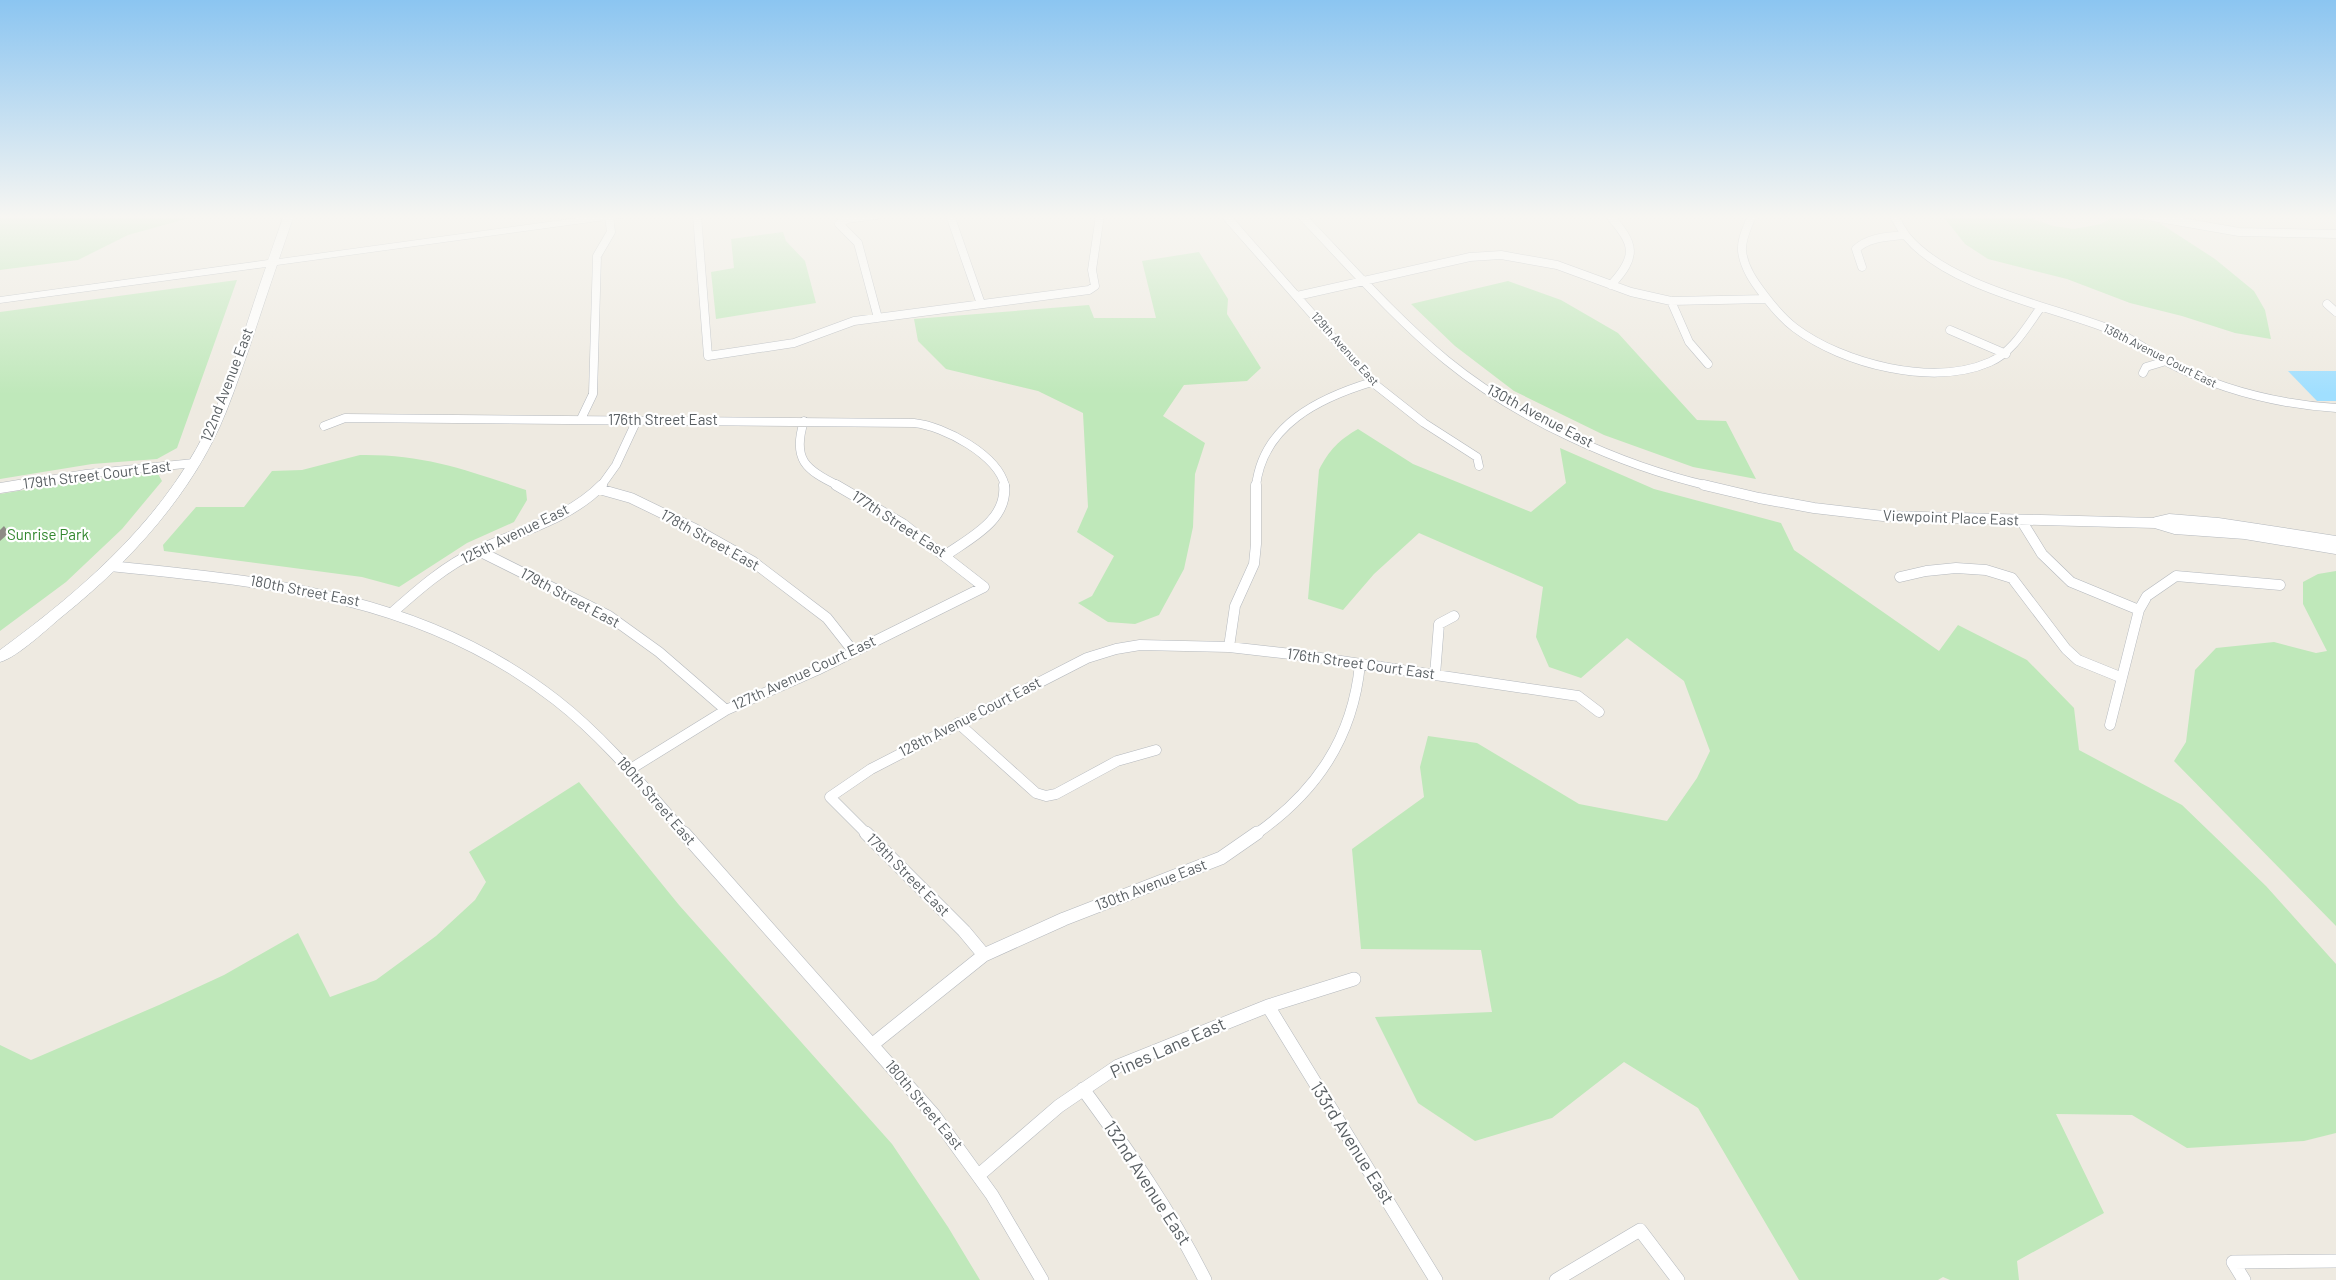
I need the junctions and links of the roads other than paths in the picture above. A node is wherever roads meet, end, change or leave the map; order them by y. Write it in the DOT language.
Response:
graph roads {
  1 [pos="191,275"];
  2 [pos="268,275"];
  3 [pos="596,275"];
  4 [pos="702,275"];
  5 [pos="866,275"];
  6 [pos="971,275"];
  7 [pos="1093,275"];
  8 [pos="1278,275"];
  9 [pos="1358,275"];
  10 [pos="1392,275"];
  11 [pos="1582,275"];
  12 [pos="1620,275"];
  13 [pos="1749,275"];
  14 [pos="1961,275"];
  15 [pos="1364,281"];
  16 [pos="1611,285"];
  17 [pos="1297,296"];
  18 [pos="1767,299"];
  19 [pos="0,300"];
  20 [pos="1671,301"];
  21 [pos="981,304"];
  22 [pos="2336,304"];
  23 [pos="2041,307"];
  24 [pos="2336,312"];
  25 [pos="878,318"];
  26 [pos="1950,330"];
  27 [pos="2006,354"];
  28 [pos="2166,361"];
  29 [pos="1708,364"];
  30 [pos="2143,373"];
  31 [pos="1372,382"];
  32 [pos="2336,408"];
  33 [pos="581,419"];
  34 [pos="637,420"];
  35 [pos="804,421"];
  36 [pos="324,426"];
  37 [pos="194,463"];
  38 [pos="1479,466"];
  39 [pos="0,488"];
  40 [pos="599,489"];
  41 [pos="1750,496"];
  42 [pos="2021,520"];
  43 [pos="2155,523"];
  44 [pos="2336,541"];
  45 [pos="2336,549"];
  46 [pos="478,551"];
  47 [pos="946,554"];
  48 [pos="110,566"];
  49 [pos="1900,577"];
  50 [pos="2280,585"];
  51 [pos="984,587"];
  52 [pos="2139,610"];
  53 [pos="393,612"];
  54 [pos="1454,616"];
  55 [pos="1229,647"];
  56 [pos="1116,649"];
  57 [pos="853,650"];
  58 [pos="0,657"];
  59 [pos="1360,664"];
  60 [pos="1435,675"];
  61 [pos="2120,677"];
  62 [pos="726,710"];
  63 [pos="1599,712"];
  64 [pos="958,723"];
  65 [pos="2110,725"];
  66 [pos="1156,750"];
  67 [pos="630,770"];
  68 [pos="830,797"];
  69 [pos="984,955"];
  70 [pos="1354,979"];
  71 [pos="1268,1006"];
  72 [pos="873,1044"];
  73 [pos="1084,1089"];
  74 [pos="980,1174"];
  75 [pos="2336,1261"];
  76 [pos="1042,1280"];
  77 [pos="1205,1280"];
  78 [pos="1436,1280"];
  79 [pos="1556,1280"];
  80 [pos="1678,1280"];
  81 [pos="2244,1280"];
  1 -- 19 [label="main road"];
  2 -- 37 [label="street, 122nd Avenue East"];
  3 -- 33 [label="street"];
  4 -- 25 [label="street"];
  5 -- 25 [label="street"];
  6 -- 21 [label="street"];
  7 -- 21 [label="street"];
  8 -- 17 [label="street, 129th Avenue East"];
  9 -- 15 [label="street, 130th Avenue East"];
  10 -- 15 [label="street"];
  11 -- 16 [label="street"];
  12 -- 16 [label="street"];
  13 -- 18 [label="street"];
  14 -- 23 [label="street, 136th Avenue Court East"];
  15 -- 17 [label="street"];
  15 -- 41 [label="street, 130th Avenue East"];
  16 -- 20 [label="street"];
  17 -- 31 [label="street, 129th Avenue East"];
  18 -- 20 [label="street"];
  18 -- 27 [label="street"];
  20 -- 29 [label="street"];
  21 -- 25 [label="street"];
  22 -- 24 [label="street"];
  23 -- 27 [label="street"];
  23 -- 28 [label="street, 136th Avenue Court East"];
  26 -- 27 [label="street"];
  28 -- 30 [label="street"];
  28 -- 32 [label="street, 136th Avenue Court East"];
  31 -- 38 [label="street, 129th Avenue East"];
  31 -- 55 [label="street"];
  33 -- 34 [label="street, 176th Street East"];
  33 -- 36 [label="street, 176th Street East"];
  34 -- 35 [label="street, 176th Street East"];
  34 -- 40 [label="street, 125th Avenue East"];
  35 -- 47 [label="street, 177th Street East"];
  35 -- 47 [label="street, 176th Street East"];
  37 -- 39 [label="street, 179th Street Court East"];
  37 -- 48 [label="street, 122nd Avenue East"];
  40 -- 46 [label="street, 125th Avenue East"];
  40 -- 57 [label="street, 178th Street East"];
  41 -- 42 [label="street, Viewpoint Place East"];
  42 -- 43 [label="street, Viewpoint Place East"];
  42 -- 52 [label="street"];
  43 -- 44 [label="street, Viewpoint Place East"];
  43 -- 45 [label="street, Viewpoint Place East"];
  46 -- 53 [label="street, 125th Avenue East"];
  46 -- 62 [label="street, 179th Street East"];
  47 -- 51 [label="street, 177th Street East"];
  48 -- 53 [label="street, 180th Street East"];
  48 -- 58 [label="street, 122nd Avenue East"];
  49 -- 61 [label="street"];
  50 -- 52 [label="street"];
  51 -- 57 [label="street, 127th Avenue Court East"];
  52 -- 61 [label="street"];
  53 -- 67 [label="street, 180th Street East"];
  54 -- 60 [label="street"];
  55 -- 56 [label="street, 176th Street Court East"];
  55 -- 59 [label="street, 176th Street Court East"];
  56 -- 64 [label="street, 128th Avenue Court East"];
  57 -- 62 [label="street, 127th Avenue Court East"];
  59 -- 60 [label="street, 176th Street Court East"];
  59 -- 69 [label="street, 130th Avenue East"];
  60 -- 63 [label="street, 176th Street Court East"];
  61 -- 65 [label="street"];
  62 -- 67 [label="street, 127th Avenue Court East"];
  64 -- 66 [label="street"];
  64 -- 68 [label="street, 128th Avenue Court East"];
  67 -- 72 [label="street, 180th Street East"];
  68 -- 69 [label="street, 179th Street East"];
  69 -- 72 [label="street, 130th Avenue East"];
  70 -- 71 [label="street, Pines Lane East"];
  71 -- 73 [label="street, Pines Lane East"];
  71 -- 78 [label="street, 133rd Avenue East"];
  72 -- 74 [label="street, 180th Street East"];
  73 -- 74 [label="street, Pines Lane East"];
  73 -- 77 [label="street, 132nd Avenue East"];
  74 -- 76 [label="street, 180th Street East"];
  75 -- 81 [label="street"];
  79 -- 80 [label="street"];
}
